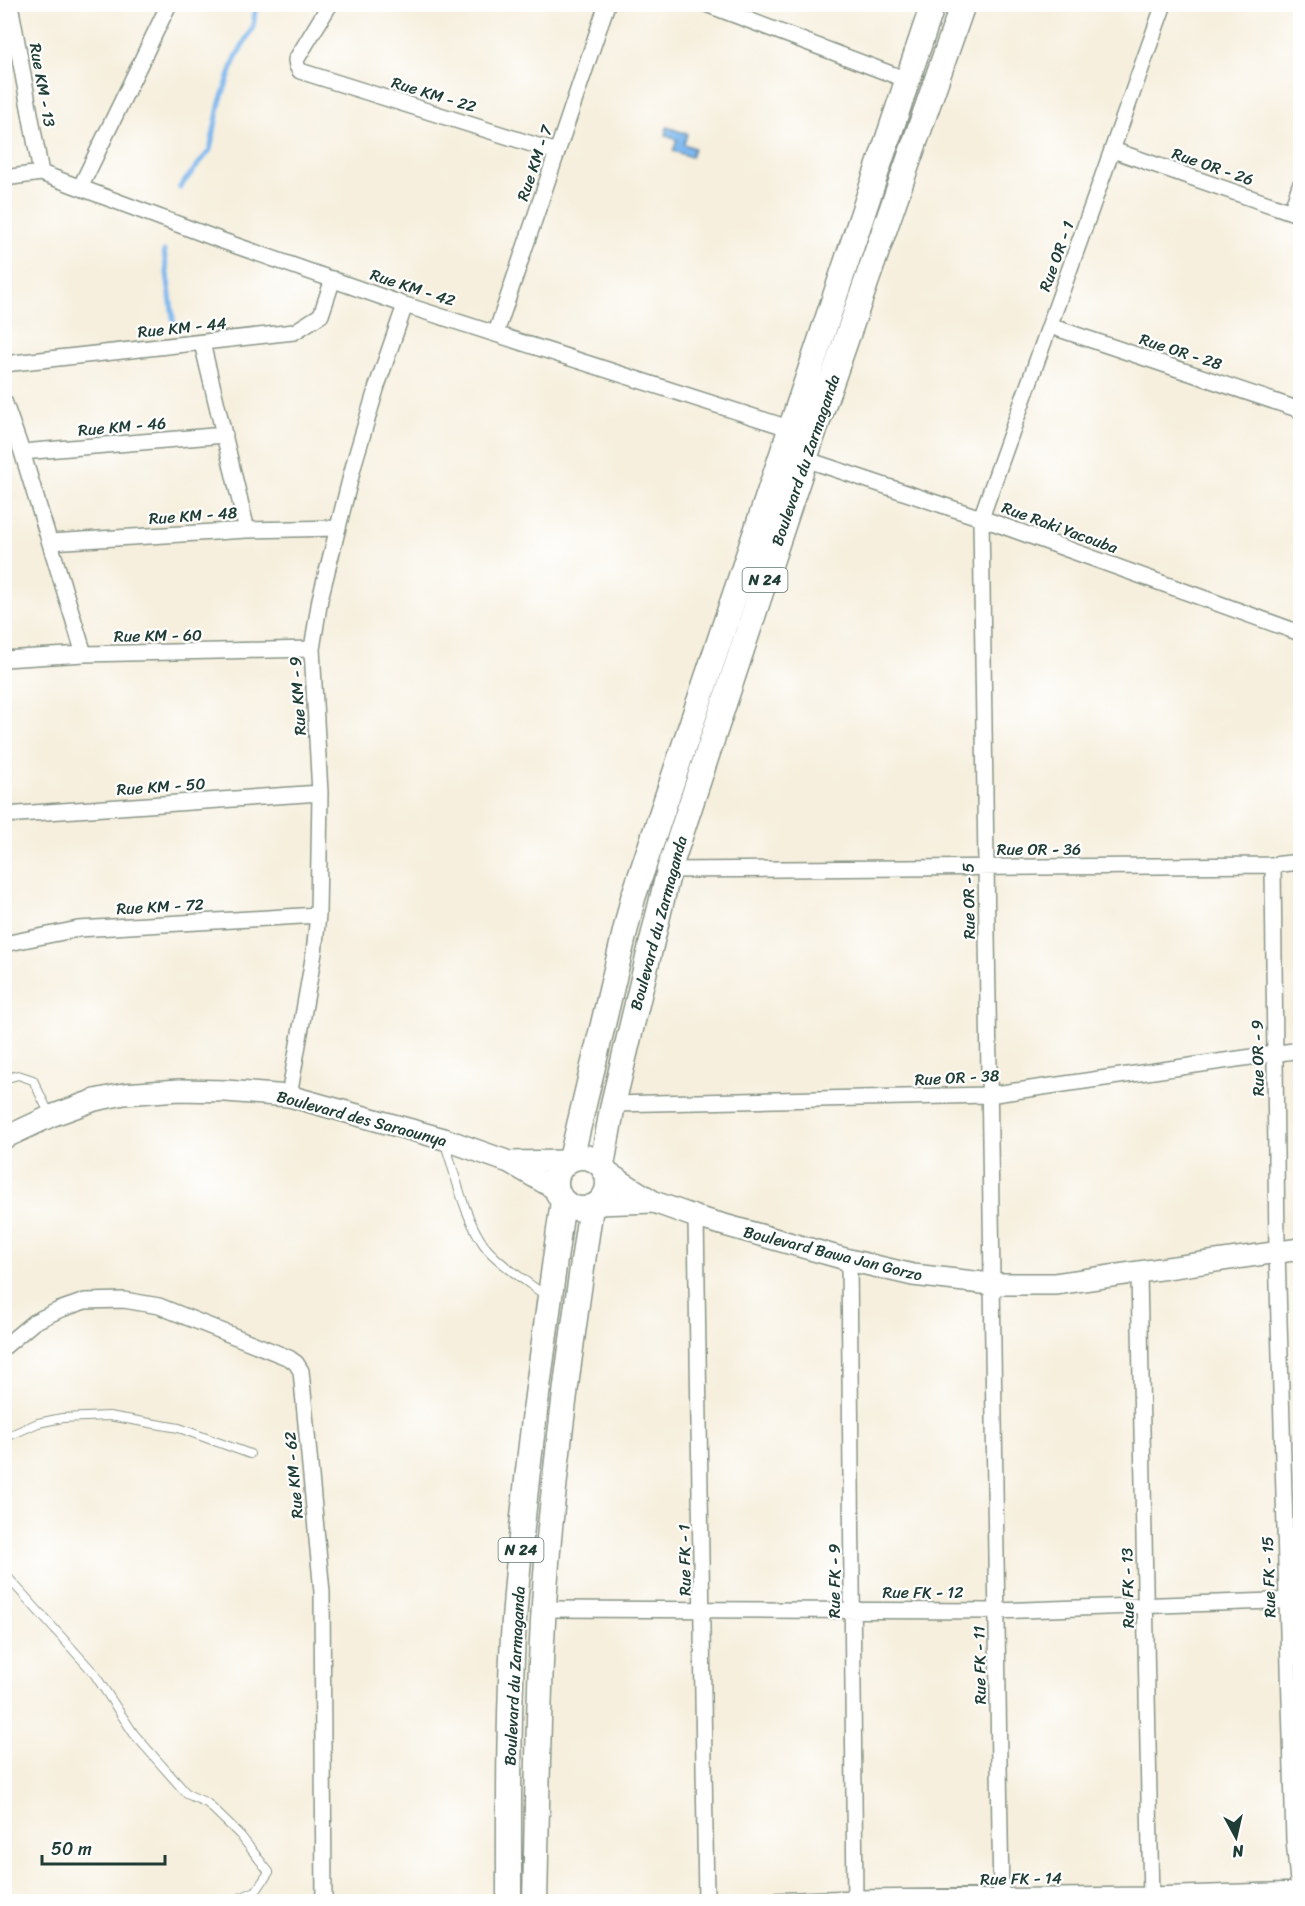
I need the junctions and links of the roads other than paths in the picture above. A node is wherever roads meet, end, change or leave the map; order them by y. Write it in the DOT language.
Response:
graph roads {
  1 [pos="10,4"];
  2 [pos="169,4"];
  3 [pos="330,4"];
  4 [pos="607,4"];
  5 [pos="706,4"];
  6 [pos="933,4"];
  7 [pos="963,4"];
  8 [pos="1164,4"];
  9 [pos="907,80"];
  10 [pos="1113,150"];
  11 [pos="557,152"];
  12 [pos="41,173"];
  13 [pos="4,178"];
  14 [pos="1300,185"];
  15 [pos="80,188"];
  16 [pos="1296,214"];
  17 [pos="333,279"];
  18 [pos="405,305"];
  19 [pos="1050,326"];
  20 [pos="496,333"];
  21 [pos="202,343"];
  22 [pos="4,364"];
  23 [pos="4,401"];
  24 [pos="1300,410"];
  25 [pos="225,435"];
  26 [pos="803,442"];
  27 [pos="22,452"];
  28 [pos="981,518"];
  29 [pos="338,528"];
  30 [pos="247,530"];
  31 [pos="50,542"];
  32 [pos="1300,633"];
  33 [pos="312,649"];
  34 [pos="84,654"];
  35 [pos="4,659"];
  36 [pos="320,793"];
  37 [pos="4,815"];
  38 [pos="1300,862"];
  39 [pos="1272,865"];
  40 [pos="986,867"];
  41 [pos="669,870"];
  42 [pos="318,915"];
  43 [pos="4,944"];
  44 [pos="1300,1050"];
  45 [pos="1275,1054"];
  46 [pos="4,1078"];
  47 [pos="988,1095"];
  48 [pos="289,1096"];
  49 [pos="613,1104"];
  50 [pos="51,1116"];
  51 [pos="7,1129"];
  52 [pos="444,1139"];
  53 [pos="570,1160"];
  54 [pos="509,1162"];
  55 [pos="604,1169"];
  56 [pos="560,1195"];
  57 [pos="654,1202"];
  58 [pos="594,1206"];
  59 [pos="696,1217"];
  60 [pos="1300,1249"];
  61 [pos="1277,1251"];
  62 [pos="849,1260"];
  63 [pos="1139,1273"];
  64 [pos="991,1284"];
  65 [pos="549,1299"];
  66 [pos="4,1347"];
  67 [pos="4,1438"];
  68 [pos="250,1454"];
  69 [pos="4,1573"];
  70 [pos="1294,1601"];
  71 [pos="1146,1606"];
  72 [pos="544,1609"];
  73 [pos="852,1610"];
  74 [pos="702,1611"];
  75 [pos="996,1611"];
  76 [pos="1297,1840"];
  77 [pos="1300,1890"];
  78 [pos="1151,1898"];
  79 [pos="1001,1899"];
  80 [pos="855,1900"];
  81 [pos="230,1902"];
  82 [pos="324,1902"];
  83 [pos="509,1902"];
  84 [pos="535,1902"];
  85 [pos="706,1902"];
  86 [pos="742,1902"];
  87 [pos="1300,1902"];
  1 -- 12 [label="street, Rue KM - 13"];
  2 -- 15 [label="street"];
  3 -- 11 [label="street, Rue KM - 22"];
  4 -- 11 [label="street, Rue KM - 7"];
  5 -- 9 [label="street"];
  6 -- 9 [label="main road, Boulevard du Zarmaganda / N 24"];
  7 -- 26 [label="main road, Boulevard du Zarmaganda / N 24"];
  8 -- 10 [label="street, Rue OR - 1"];
  9 -- 26 [label="main road, Boulevard du Zarmaganda / N 24"];
  10 -- 16 [label="street, Rue OR - 26"];
  10 -- 19 [label="street, Rue OR - 1"];
  11 -- 20 [label="street, Rue KM - 7"];
  12 -- 13 [label="street, Rue KM - 42"];
  12 -- 15 [label="street, Rue KM - 42"];
  14 -- 16 [label="street"];
  15 -- 17 [label="street, Rue KM - 42"];
  17 -- 18 [label="street, Rue KM - 42"];
  17 -- 21 [label="street, Rue KM - 44"];
  18 -- 20 [label="street, Rue KM - 42"];
  18 -- 29 [label="street, Rue KM - 9"];
  19 -- 24 [label="street, Rue OR - 28"];
  19 -- 28 [label="street, Rue OR - 1"];
  20 -- 26 [label="street, Rue KM - 42"];
  21 -- 22 [label="street, Rue KM - 44"];
  21 -- 25 [label="street"];
  23 -- 27 [label="street"];
  25 -- 27 [label="street, Rue KM - 46"];
  25 -- 30 [label="street"];
  26 -- 28 [label="street, Rue Raki Yacouba"];
  26 -- 41 [label="main road, Boulevard du Zarmaganda / N 24"];
  26 -- 53 [label="main road, Boulevard du Zarmaganda / N 24"];
  27 -- 31 [label="street"];
  28 -- 32 [label="street, Rue Raki Yacouba"];
  28 -- 40 [label="street, Rue OR - 5"];
  29 -- 30 [label="street, Rue KM - 48"];
  29 -- 33 [label="street, Rue KM - 9"];
  30 -- 31 [label="street, Rue KM - 48"];
  31 -- 34 [label="street"];
  33 -- 34 [label="street, Rue KM - 60"];
  33 -- 36 [label="street, Rue KM - 9"];
  34 -- 35 [label="street, Rue KM - 60"];
  36 -- 37 [label="street, Rue KM - 50"];
  36 -- 42 [label="street, Rue KM - 9"];
  38 -- 39 [label="street, Rue OR - 36"];
  39 -- 40 [label="street, Rue OR - 36"];
  39 -- 45 [label="street, Rue OR - 9"];
  40 -- 41 [label="street, Rue OR - 36"];
  40 -- 47 [label="street, Rue OR - 5"];
  41 -- 49 [label="main road, Boulevard du Zarmaganda / N 24"];
  42 -- 43 [label="street, Rue KM - 72"];
  42 -- 48 [label="street, Rue KM - 9"];
  44 -- 45 [label="street, Rue OR - 38"];
  45 -- 47 [label="street, Rue OR - 38"];
  45 -- 61 [label="street, Rue OR - 9"];
  46 -- 50 [label="lane"];
  47 -- 49 [label="street, Rue OR - 38"];
  47 -- 64 [label="street, Rue OR - 5"];
  48 -- 50 [label="main road, Boulevard des Saraounya"];
  48 -- 52 [label="main road, Boulevard des Saraounya"];
  49 -- 55 [label="main road, Boulevard du Zarmaganda / N 24"];
  50 -- 51 [label="main road, Boulevard des Saraounya"];
  52 -- 54 [label="main road, Boulevard des Saraounya"];
  52 -- 65 [label="lane"];
  53 -- 54 [label="main road, Boulevard des Saraounya"];
  53 -- 55 [label="main road"];
  53 -- 56 [label="main road"];
  54 -- 56 [label="main road, Boulevard des Saraounya"];
  55 -- 57 [label="main road, Boulevard Bawa Jan Gorzo"];
  55 -- 58 [label="main road"];
  56 -- 58 [label="main road"];
  56 -- 65 [label="main road, Boulevard du Zarmaganda / N 24"];
  57 -- 58 [label="main road, Boulevard Bawa Jan Gorzo"];
  57 -- 59 [label="main road, Boulevard Bawa Jan Gorzo"];
  58 -- 72 [label="main road, Boulevard du Zarmaganda / N 24"];
  59 -- 62 [label="main road, Boulevard Bawa Jan Gorzo"];
  59 -- 74 [label="street, Rue FK - 1"];
  60 -- 61 [label="main road, Boulevard Bawa Jan Gorzo"];
  61 -- 63 [label="main road, Boulevard Bawa Jan Gorzo"];
  61 -- 70 [label="street, Rue FK - 15"];
  62 -- 64 [label="main road, Boulevard Bawa Jan Gorzo"];
  62 -- 73 [label="street, Rue FK - 9"];
  63 -- 64 [label="main road, Boulevard Bawa Jan Gorzo"];
  63 -- 71 [label="street, Rue FK - 13"];
  64 -- 75 [label="street, Rue FK - 11"];
  65 -- 83 [label="main road, Boulevard du Zarmaganda / N 24"];
  66 -- 82 [label="street, Rue KM - 62"];
  67 -- 68 [label="lane"];
  69 -- 81 [label="lane"];
  70 -- 71 [label="street, Rue FK - 12"];
  70 -- 76 [label="street, Rue FK - 15"];
  71 -- 75 [label="street, Rue FK - 12"];
  71 -- 78 [label="street, Rue FK - 13"];
  72 -- 74 [label="street, Rue FK - 12"];
  72 -- 84 [label="main road, Boulevard du Zarmaganda / N 24"];
  73 -- 74 [label="street, Rue FK - 12"];
  73 -- 75 [label="street, Rue FK - 12"];
  73 -- 80 [label="street, Rue FK - 9"];
  74 -- 85 [label="street, Rue FK - 1"];
  75 -- 79 [label="street, Rue FK - 11"];
  76 -- 77 [label="street, Rue FK - 15"];
  77 -- 78 [label="street, Rue FK - 14"];
  77 -- 87 [label="street, Rue FK - 15"];
  78 -- 79 [label="street, Rue FK - 14"];
  79 -- 80 [label="street, Rue FK - 14"];
  80 -- 86 [label="street, Rue FK - 14"];
}
